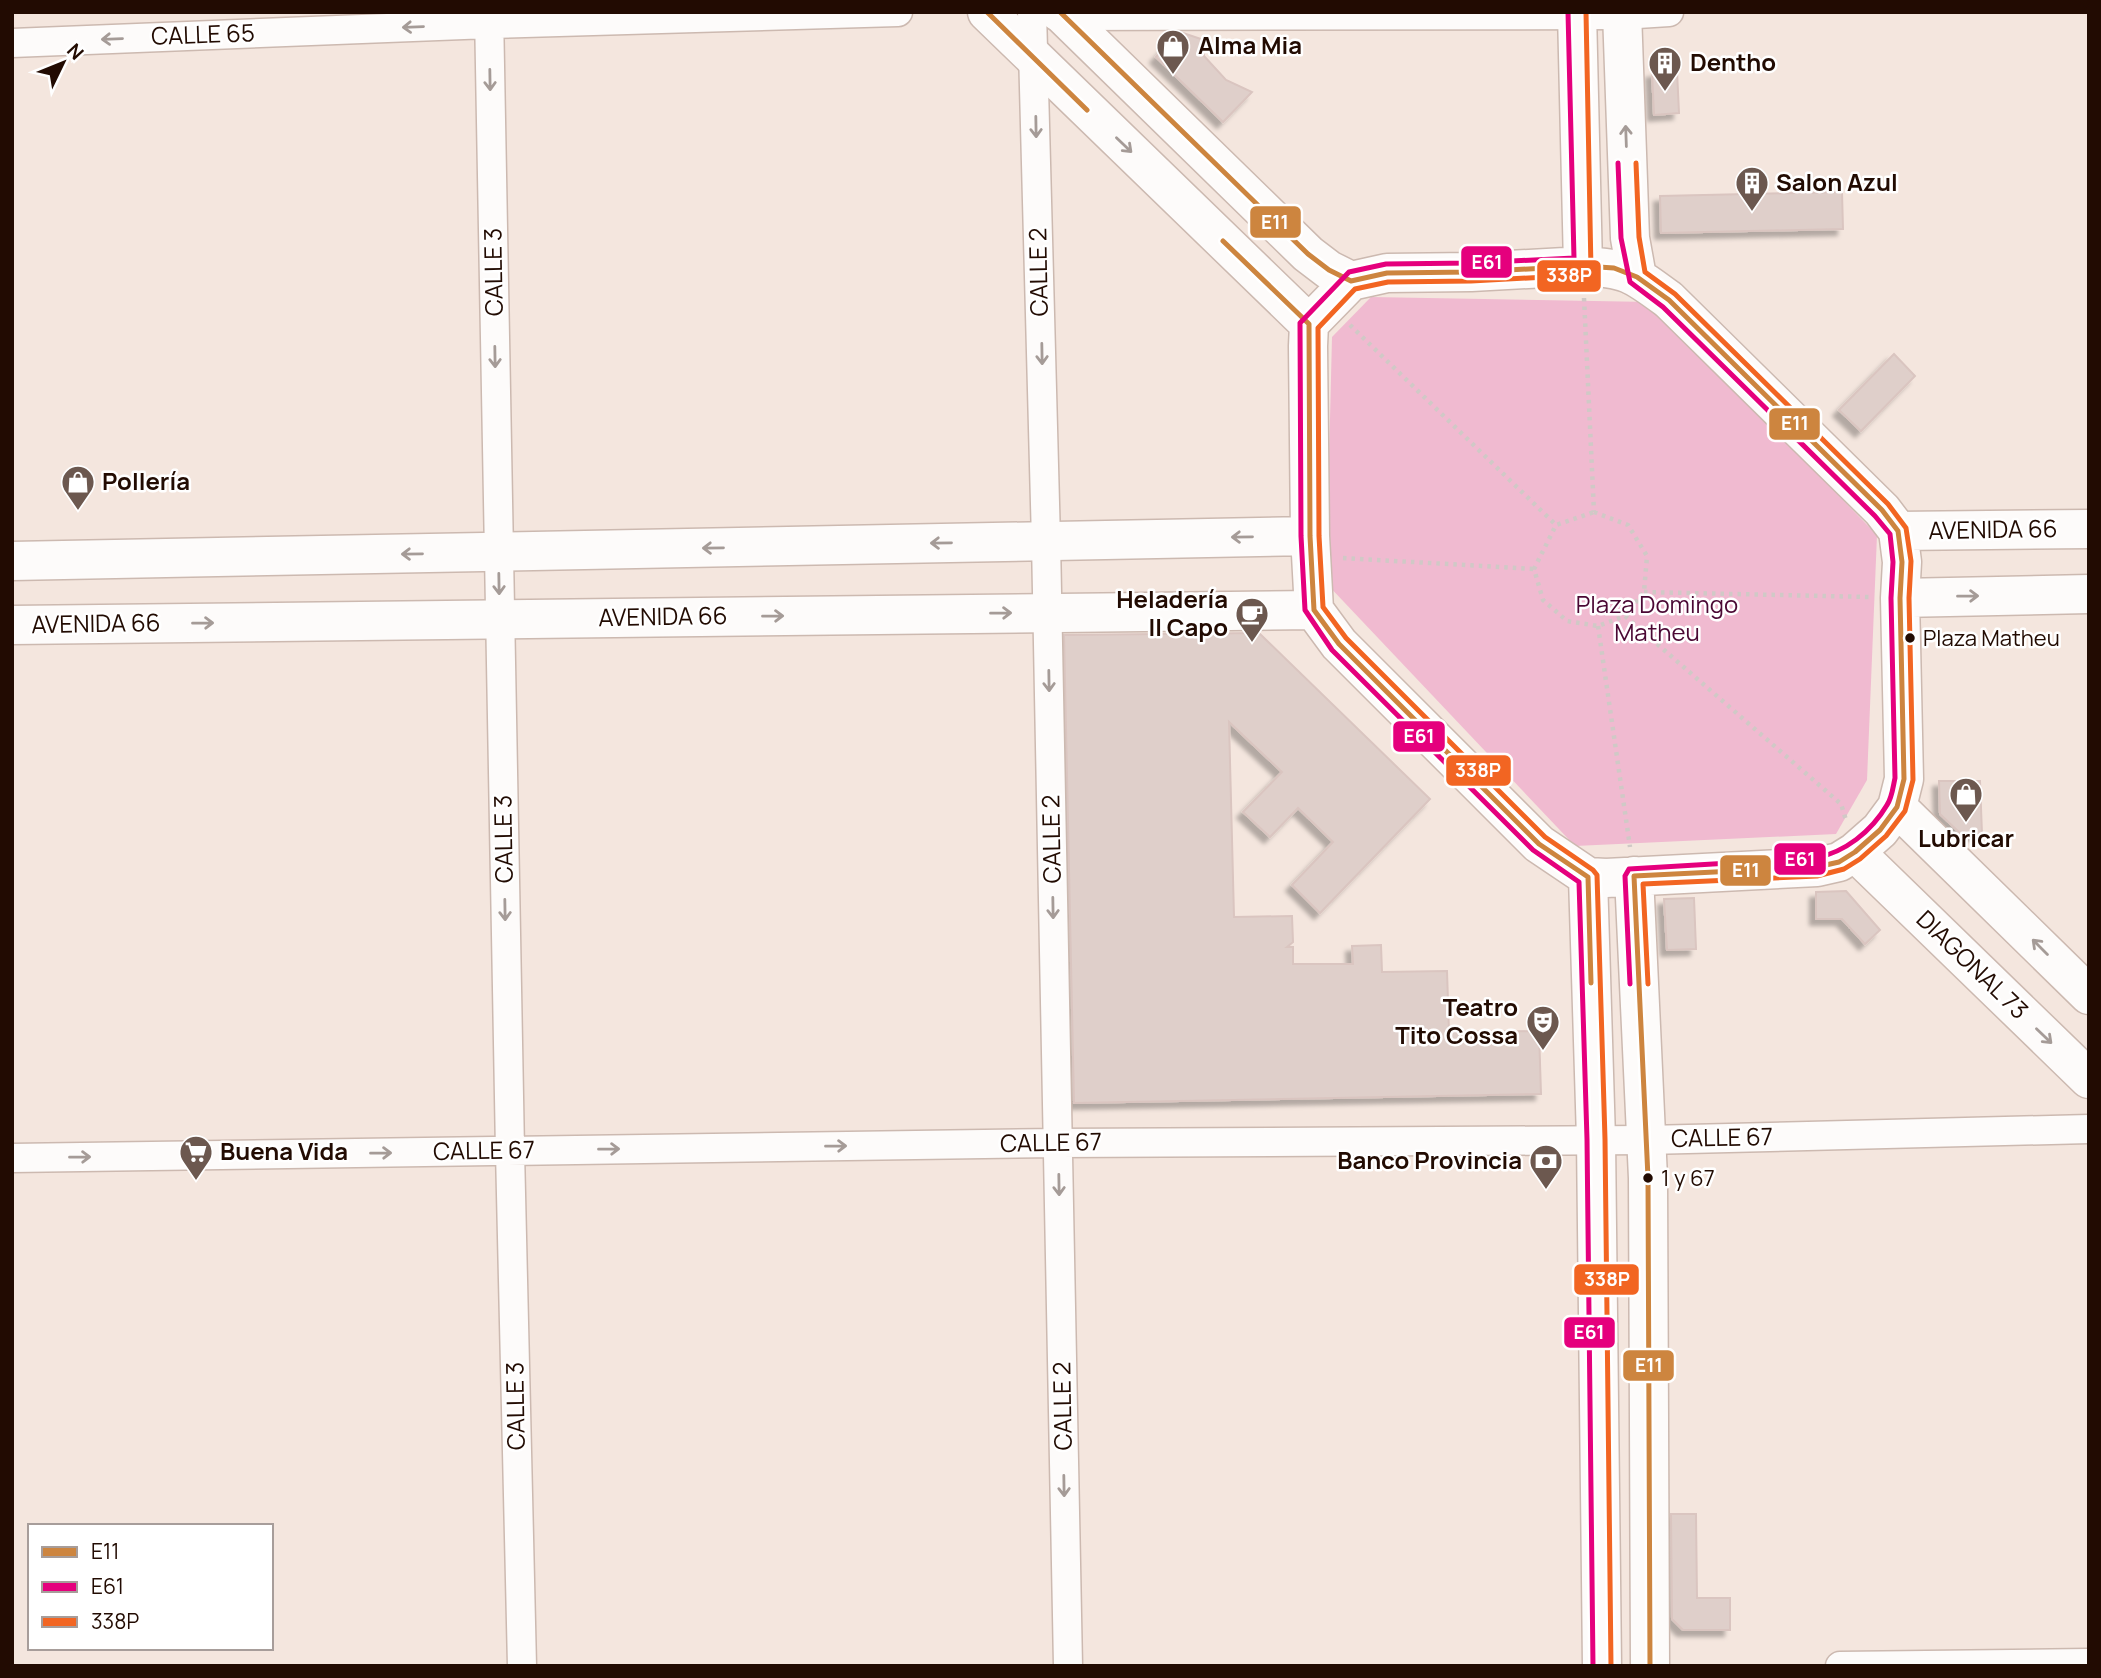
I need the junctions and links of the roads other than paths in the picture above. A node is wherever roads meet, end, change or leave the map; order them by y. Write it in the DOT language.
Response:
graph roads {
  1 [pos="898,12"];
  2 [pos="986,12"];
  3 [pos="1669,12"];
  4 [pos="1577,13"];
  5 [pos="1042,14"];
  6 [pos="1622,14"];
  7 [pos="489,18"];
  8 [pos="12,43"];
  9 [pos="1034,58"];
  10 [pos="1583,266"];
  11 [pos="1637,276"];
  12 [pos="1330,303"];
  13 [pos="2089,528"];
  14 [pos="1898,531"];
  15 [pos="1310,536"];
  16 [pos="1046,541"];
  17 [pos="499,552"];
  18 [pos="12,561"];
  19 [pos="2089,594"];
  20 [pos="1900,597"];
  21 [pos="1314,610"];
  22 [pos="1048,613"];
  23 [pos="500,619"];
  24 [pos="12,625"];
  25 [pos="1897,807"];
  26 [pos="1855,852"];
  27 [pos="1634,876"];
  28 [pos="1588,877"];
  29 [pos="2089,995"];
  30 [pos="2089,1079"];
  31 [pos="2089,1129"];
  32 [pos="1596,1139"];
  33 [pos="1647,1140"];
  34 [pos="1058,1143"];
  35 [pos="510,1151"];
  36 [pos="12,1158"];
  37 [pos="2089,1663"];
  38 [pos="522,1666"];
  39 [pos="1068,1666"];
  40 [pos="1602,1666"];
  41 [pos="1650,1666"];
  42 [pos="1840,1666"];
  1 -- 7 [label="street, CALLE 65"];
  2 -- 9 [label="main road"];
  3 -- 6 [label="street"];
  4 -- 5 [label="street"];
  4 -- 6 [label="street"];
  4 -- 10 [label="main road"];
  5 -- 9 [label="street, CALLE 2"];
  5 -- 12 [label="main road"];
  11 -- 6 [label="main road, one-way"];
  7 -- 8 [label="street, CALLE 65, one-way"];
  7 -- 17 [label="street, CALLE 3, one-way"];
  9 -- 12 [label="main road, one-way"];
  9 -- 16 [label="street, CALLE 2, one-way"];
  10 -- 11 [label="main road"];
  10 -- 12 [label="main road"];
  11 -- 14 [label="main road"];
  12 -- 15 [label="main road"];
  13 -- 14 [label="main road, AVENIDA 66"];
  14 -- 20 [label="main road"];
  15 -- 16 [label="main road, one-way"];
  15 -- 21 [label="main road"];
  16 -- 17 [label="main road, one-way"];
  16 -- 22 [label="street, CALLE 2"];
  17 -- 18 [label="main road, one-way"];
  17 -- 23 [label="street, CALLE 3, one-way"];
  20 -- 19 [label="main road, one-way"];
  20 -- 25 [label="main road"];
  21 -- 22 [label="main road, AVENIDA 66"];
  21 -- 28 [label="main road"];
  23 -- 22 [label="main road, AVENIDA 66, one-way"];
  22 -- 34 [label="street, CALLE 2, one-way"];
  24 -- 23 [label="main road, AVENIDA 66, one-way"];
  23 -- 35 [label="street, CALLE 3, one-way"];
  25 -- 26 [label="main road"];
  29 -- 25 [label="main road, one-way"];
  26 -- 27 [label="main road"];
  26 -- 30 [label="main road, DIAGONAL 73, one-way"];
  27 -- 28 [label="main road"];
  27 -- 33 [label="main road"];
  28 -- 32 [label="main road"];
  31 -- 33 [label="street, CALLE 67"];
  32 -- 33 [label="street, CALLE 67"];
  32 -- 34 [label="street, CALLE 67"];
  32 -- 40 [label="main road"];
  33 -- 41 [label="main road"];
  35 -- 34 [label="street, CALLE 67, one-way"];
  34 -- 39 [label="street, CALLE 2, one-way"];
  36 -- 35 [label="street, CALLE 67, one-way"];
  35 -- 38 [label="street, CALLE 3"];
  37 -- 42 [label="street"];
}
